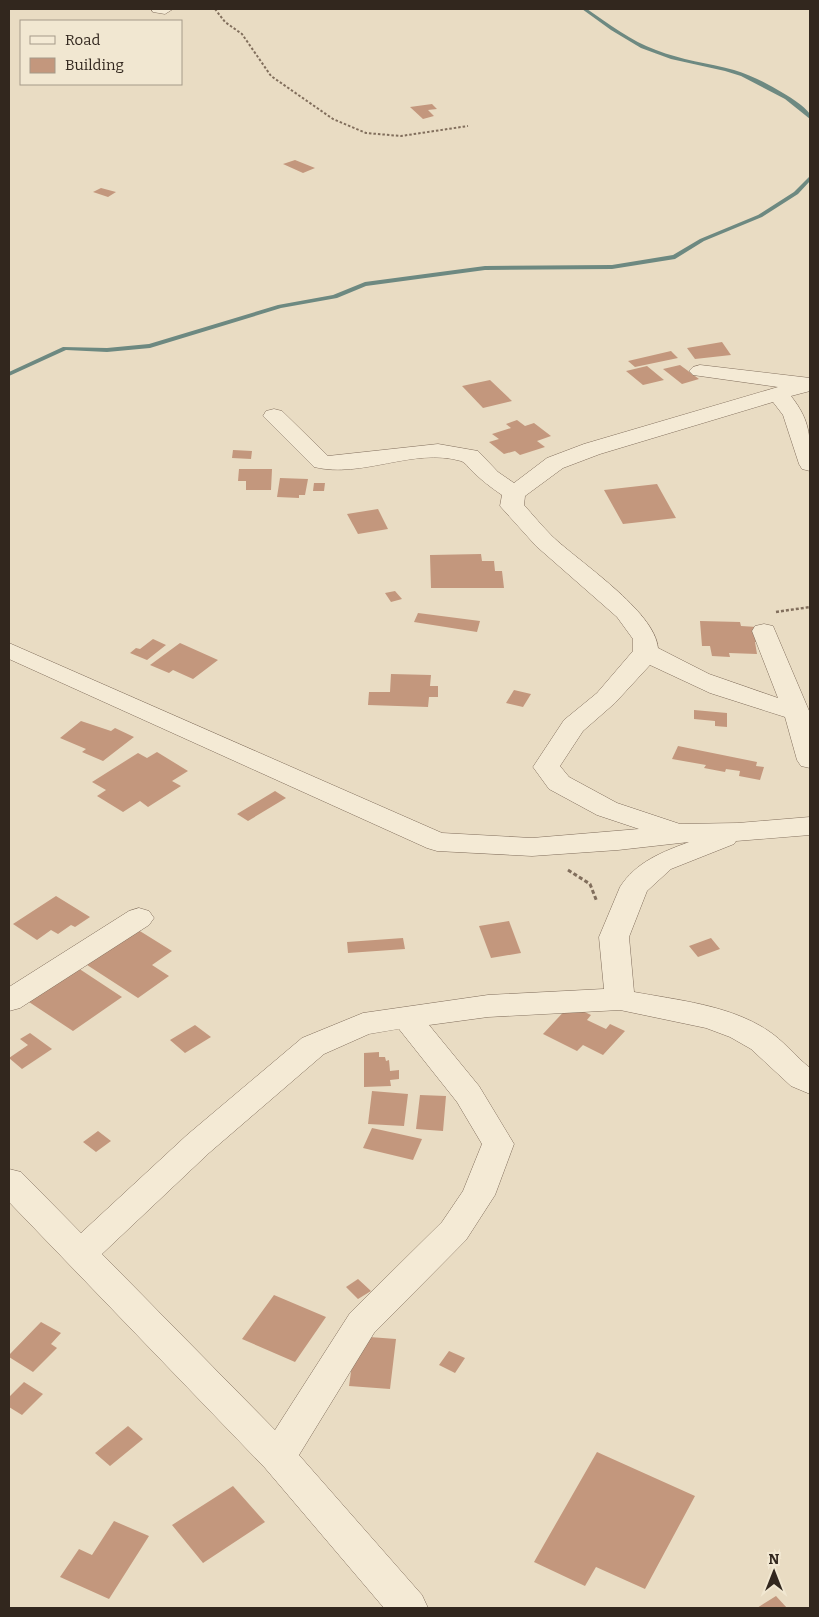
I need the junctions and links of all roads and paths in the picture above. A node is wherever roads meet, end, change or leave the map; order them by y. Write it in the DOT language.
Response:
graph roads {
  1 [pos="159,9"];
  2 [pos="165,9"];
  3 [pos="215,9"];
  4 [pos="468,126"];
  5 [pos="700,371"];
  6 [pos="809,384"];
  7 [pos="778,394"];
  8 [pos="274,416"];
  9 [pos="810,464"];
  10 [pos="514,493"];
  11 [pos="764,631"];
  12 [pos="9,650"];
  13 [pos="646,650"];
  14 [pos="797,712"];
  15 [pos="810,760"];
  16 [pos="810,826"];
  17 [pos="738,832"];
  18 [pos="678,833"];
  19 [pos="532,846"];
  20 [pos="139,918"];
  21 [pos="614,937"];
  22 [pos="620,999"];
  23 [pos="9,1001"];
  24 [pos="406,1017"];
  25 [pos="810,1082"];
  26 [pos="9,1181"];
  27 [pos="80,1254"];
  28 [pos="278,1456"];
  29 [pos="408,1608"];
  1 -- 2 [label="street"];
  3 -- 4 [label="path"];
  5 -- 6 [label="street"];
  6 -- 7 [label="street"];
  7 -- 9 [label="street"];
  7 -- 10 [label="street"];
  8 -- 10 [label="street"];
  10 -- 13 [label="street"];
  11 -- 14 [label="street"];
  12 -- 19 [label="street"];
  13 -- 14 [label="street"];
  13 -- 18 [label="street"];
  14 -- 15 [label="street"];
  16 -- 17 [label="street"];
  17 -- 18 [label="street"];
  17 -- 21 [label="street"];
  18 -- 19 [label="street"];
  19 -- 21 [label="path"];
  20 -- 23 [label="street"];
  21 -- 22 [label="street"];
  22 -- 24 [label="street"];
  22 -- 25 [label="street"];
  24 -- 27 [label="street"];
  24 -- 28 [label="street"];
  26 -- 27 [label="street"];
  27 -- 28 [label="street"];
  28 -- 29 [label="street"];
}
